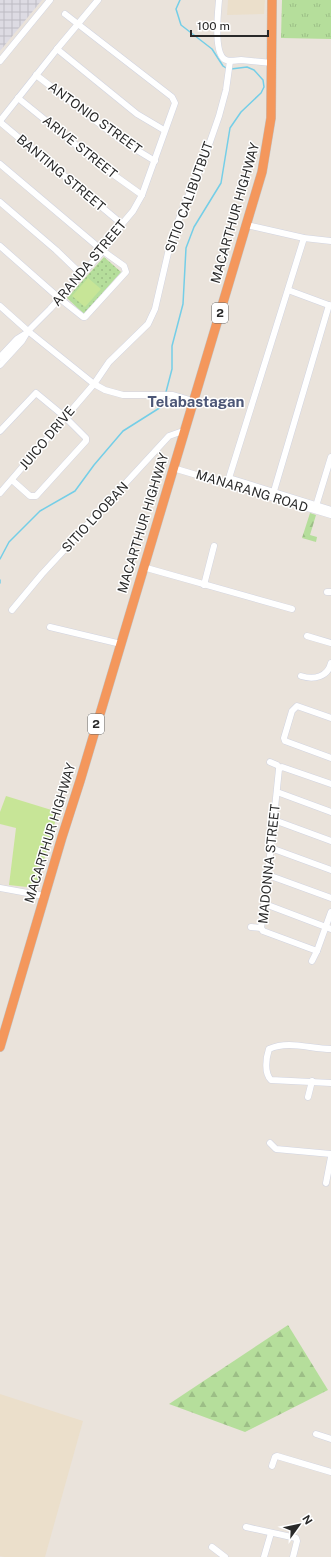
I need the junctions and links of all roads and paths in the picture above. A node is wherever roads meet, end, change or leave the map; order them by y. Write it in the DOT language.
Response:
graph roads {
  1 [pos="50,0"];
  2 [pos="98,0"];
  3 [pos="219,0"];
  4 [pos="272,0"];
  5 [pos="65,14"];
  6 [pos="77,24"];
  7 [pos="57,49"];
  8 [pos="0,61"];
  9 [pos="230,63"];
  10 [pos="272,63"];
  11 [pos="36,74"];
  12 [pos="18,98"];
  13 [pos="0,122"];
  14 [pos="164,130"];
  15 [pos="155,160"];
  16 [pos="0,164"];
  17 [pos="142,195"];
  18 [pos="0,202"];
  19 [pos="122,224"];
  20 [pos="247,225"];
  21 [pos="304,238"];
  22 [pos="331,241"];
  23 [pos="0,246"];
  24 [pos="103,251"];
  25 [pos="81,274"];
  26 [pos="288,290"];
  27 [pos="59,298"];
  28 [pos="330,305"];
  29 [pos="0,306"];
  30 [pos="27,332"];
  31 [pos="0,357"];
  32 [pos="0,365"];
  33 [pos="94,384"];
  34 [pos="193,401"];
  35 [pos="65,417"];
  36 [pos="0,431"];
  37 [pos="184,431"];
  38 [pos="331,457"];
  39 [pos="173,468"];
  40 [pos="12,480"];
  41 [pos="274,492"];
  42 [pos="0,493"];
  43 [pos="316,506"];
  44 [pos="331,510"];
  45 [pos="331,515"];
  46 [pos="214,546"];
  47 [pos="143,567"];
  48 [pos="204,585"];
  49 [pos="292,609"];
  50 [pos="12,610"];
  51 [pos="50,627"];
  52 [pos="307,636"];
  53 [pos="331,643"];
  54 [pos="121,644"];
  55 [pos="331,666"];
  56 [pos="301,676"];
  57 [pos="331,718"];
  58 [pos="331,758"];
  59 [pos="270,762"];
  60 [pos="279,769"];
  61 [pos="331,784"];
  62 [pos="277,792"];
  63 [pos="331,812"];
  64 [pos="274,820"];
  65 [pos="331,841"];
  66 [pos="271,848"];
  67 [pos="331,870"];
  68 [pos="268,876"];
  69 [pos="0,888"];
  70 [pos="44,896"];
  71 [pos="331,898"];
  72 [pos="265,904"];
  73 [pos="331,912"];
  74 [pos="251,927"];
  75 [pos="261,928"];
  76 [pos="328,928"];
  77 [pos="317,951"];
  78 [pos="312,962"];
  79 [pos="0,1047"];
  80 [pos="331,1049"];
  81 [pos="312,1081"];
  82 [pos="331,1083"];
  83 [pos="308,1097"];
  84 [pos="270,1143"];
  85 [pos="331,1155"];
  86 [pos="326,1183"];
  87 [pos="316,1434"];
  88 [pos="331,1439"];
  89 [pos="272,1466"];
  90 [pos="331,1472"];
  91 [pos="246,1527"];
  92 [pos="271,1533"];
  93 [pos="212,1547"];
  94 [pos="225,1557"];
  95 [pos="264,1557"];
  96 [pos="292,1557"];
  1 -- 8 [label="street"];
  2 -- 6 [label="street"];
  3 -- 9 [label="street"];
  4 -- 10 [label="highway, MACARTHUR HIGHWAY / 2"];
  5 -- 6 [label="street, ARANDA STREET"];
  6 -- 7 [label="street"];
  6 -- 14 [label="street, ARANDA STREET"];
  7 -- 11 [label="street"];
  7 -- 14 [label="street"];
  9 -- 10 [label="street"];
  9 -- 33 [label="street, SITIO CALIBUTBUT"];
  10 -- 20 [label="highway, MACARTHUR HIGHWAY / 2"];
  11 -- 12 [label="street"];
  11 -- 15 [label="street, ANTONIO STREET"];
  12 -- 13 [label="street"];
  12 -- 17 [label="street, ARIVE STREET"];
  13 -- 19 [label="street, BANTING STREET"];
  14 -- 15 [label="street, ARANDA STREET"];
  15 -- 17 [label="street, ARANDA STREET"];
  16 -- 24 [label="street"];
  17 -- 19 [label="street, ARANDA STREET"];
  18 -- 25 [label="street"];
  19 -- 24 [label="street, ARANDA STREET"];
  20 -- 21 [label="street"];
  20 -- 34 [label="highway, MACARTHUR HIGHWAY / 2"];
  21 -- 22 [label="street"];
  21 -- 26 [label="street"];
  23 -- 27 [label="street"];
  24 -- 25 [label="street, ARANDA STREET"];
  24 -- 27 [label="street"];
  25 -- 27 [label="street, ARANDA STREET"];
  26 -- 28 [label="street"];
  26 -- 41 [label="street"];
  27 -- 30 [label="street, ARANDA STREET"];
  28 -- 41 [label="street"];
  29 -- 30 [label="street"];
  30 -- 31 [label="street, ARANDA STREET"];
  30 -- 32 [label="street, ARANDA STREET"];
  30 -- 33 [label="street"];
  33 -- 34 [label="street"];
  33 -- 35 [label="street, JUICO DRIVE"];
  34 -- 37 [label="highway, MACARTHUR HIGHWAY / 2"];
  35 -- 36 [label="street"];
  35 -- 40 [label="street, JUICO DRIVE"];
  35 -- 40 [label="street"];
  37 -- 39 [label="highway, MACARTHUR HIGHWAY / 2"];
  37 -- 50 [label="street, SITIO LOOBAN"];
  38 -- 43 [label="street"];
  39 -- 45 [label="street, MANARANG ROAD"];
  39 -- 47 [label="highway, MACARTHUR HIGHWAY / 2"];
  40 -- 42 [label="street, JUICO DRIVE"];
  41 -- 43 [label="street"];
  43 -- 44 [label="street"];
  46 -- 48 [label="street"];
  47 -- 48 [label="street"];
  47 -- 54 [label="highway, MACARTHUR HIGHWAY / 2"];
  48 -- 49 [label="street"];
  51 -- 54 [label="street"];
  52 -- 53 [label="street"];
  54 -- 70 [label="highway, MACARTHUR HIGHWAY / 2"];
  55 -- 56 [label="street"];
  57 -- 58 [label="street"];
  59 -- 60 [label="street"];
  60 -- 61 [label="street"];
  60 -- 62 [label="street, MADONNA STREET"];
  62 -- 63 [label="street"];
  62 -- 64 [label="street, MADONNA STREET"];
  64 -- 65 [label="street"];
  64 -- 66 [label="street, MADONNA STREET"];
  66 -- 67 [label="street"];
  66 -- 68 [label="street, MADONNA STREET"];
  68 -- 71 [label="street"];
  68 -- 72 [label="street, MADONNA STREET"];
  69 -- 70 [label="street"];
  70 -- 79 [label="highway, MACARTHUR HIGHWAY / 2"];
  72 -- 75 [label="street, MADONNA STREET"];
  72 -- 76 [label="street"];
  73 -- 76 [label="street"];
  74 -- 75 [label="street"];
  75 -- 77 [label="street, MADONNA STREET"];
  76 -- 77 [label="street"];
  77 -- 78 [label="street"];
  80 -- 81 [label="street"];
  81 -- 82 [label="street"];
  81 -- 83 [label="street"];
  84 -- 85 [label="street"];
  85 -- 86 [label="street"];
  87 -- 88 [label="street"];
  89 -- 90 [label="street"];
  91 -- 92 [label="street"];
  92 -- 95 [label="street"];
  92 -- 96 [label="street"];
  93 -- 94 [label="street"];
}
